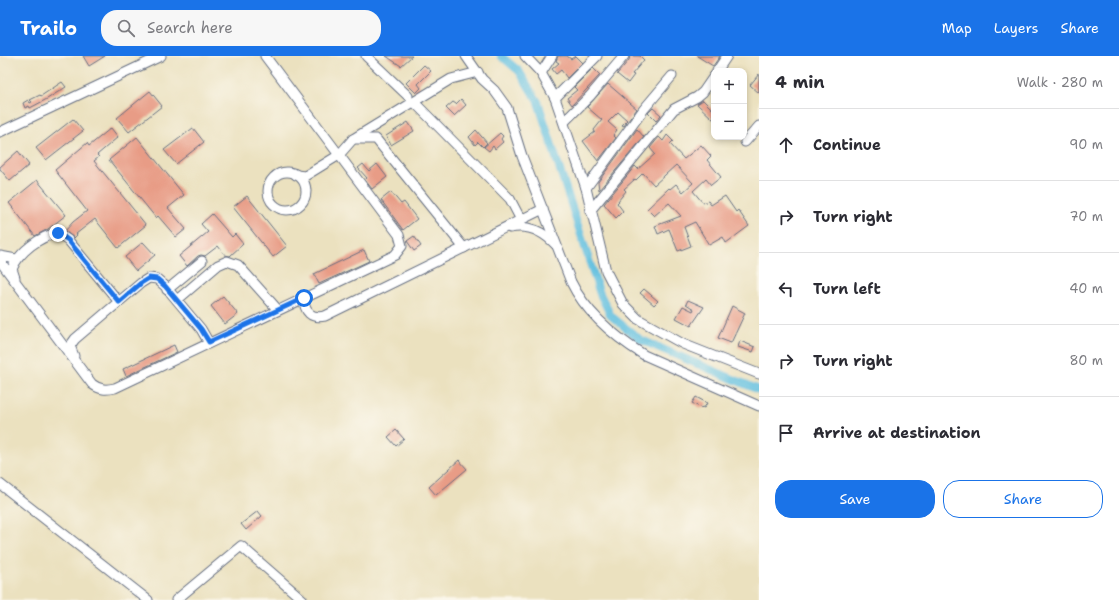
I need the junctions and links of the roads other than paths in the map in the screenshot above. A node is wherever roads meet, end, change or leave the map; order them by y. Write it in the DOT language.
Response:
graph roads {
  1 [pos="161,56"];
  2 [pos="265,56"];
  3 [pos="366,56"];
  4 [pos="466,56"];
  5 [pos="525,56"];
  6 [pos="552,56"];
  7 [pos="597,56"];
  8 [pos="624,56"];
  9 [pos="727,56"];
  10 [pos="719,68"];
  11 [pos="478,72"];
  12 [pos="541,73"];
  13 [pos="672,76"];
  14 [pos="711,80"];
  15 [pos="556,98"];
  16 [pos="411,99"];
  17 [pos="564,122"];
  18 [pos="759,126"];
  19 [pos="0,132"];
  20 [pos="353,139"];
  21 [pos="745,142"];
  22 [pos="339,155"];
  23 [pos="301,175"];
  24 [pos="586,188"];
  25 [pos="543,209"];
  26 [pos="590,211"];
  27 [pos="521,220"];
  28 [pos="497,232"];
  29 [pos="557,247"];
  30 [pos="464,248"];
  31 [pos="0,256"];
  32 [pos="16,259"];
  33 [pos="0,261"];
  34 [pos="202,261"];
  35 [pos="181,278"];
  36 [pos="18,285"];
  37 [pos="192,287"];
  38 [pos="168,290"];
  39 [pos="304,298"];
  40 [pos="177,300"];
  41 [pos="119,302"];
  42 [pos="278,310"];
  43 [pos="58,339"];
  44 [pos="74,339"];
  45 [pos="209,342"];
  46 [pos="76,362"];
  47 [pos="759,374"];
  48 [pos="759,406"];
  49 [pos="0,484"];
  50 [pos="148,600"];
  51 [pos="176,600"];
  52 [pos="303,600"];
  1 -- 19 [label="street"];
  2 -- 22 [label="street"];
  3 -- 16 [label="street"];
  4 -- 11 [label="street"];
  5 -- 12 [label="street"];
  6 -- 12 [label="street"];
  7 -- 15 [label="street"];
  8 -- 17 [label="street"];
  9 -- 10 [label="street"];
  11 -- 16 [label="street"];
  11 -- 25 [label="street"];
  12 -- 15 [label="street"];
  13 -- 24 [label="street"];
  14 -- 26 [label="street"];
  15 -- 17 [label="street"];
  16 -- 20 [label="street"];
  16 -- 27 [label="street"];
  17 -- 24 [label="street"];
  18 -- 21 [label="street"];
  20 -- 22 [label="street"];
  20 -- 30 [label="street"];
  22 -- 23 [label="street"];
  22 -- 39 [label="street"];
  23 -- 23 [label="street"];
  24 -- 26 [label="street"];
  25 -- 27 [label="street"];
  25 -- 29 [label="street"];
  26 -- 47 [label="street"];
  27 -- 28 [label="street"];
  28 -- 29 [label="street"];
  28 -- 30 [label="street"];
  29 -- 48 [label="street"];
  30 -- 39 [label="street"];
  31 -- 32 [label="street"];
  32 -- 36 [label="street"];
  32 -- 41 [label="street"];
  33 -- 36 [label="street"];
  34 -- 35 [label="street"];
  35 -- 37 [label="street"];
  35 -- 38 [label="street"];
  36 -- 43 [label="street"];
  37 -- 40 [label="street"];
  37 -- 42 [label="street"];
  38 -- 40 [label="street"];
  38 -- 41 [label="street"];
  39 -- 42 [label="street"];
  40 -- 45 [label="street"];
  41 -- 44 [label="street"];
  42 -- 45 [label="street"];
  43 -- 44 [label="street"];
  43 -- 46 [label="street"];
  44 -- 46 [label="street"];
  45 -- 46 [label="street"];
  49 -- 50 [label="street"];
  51 -- 52 [label="street"];
}
